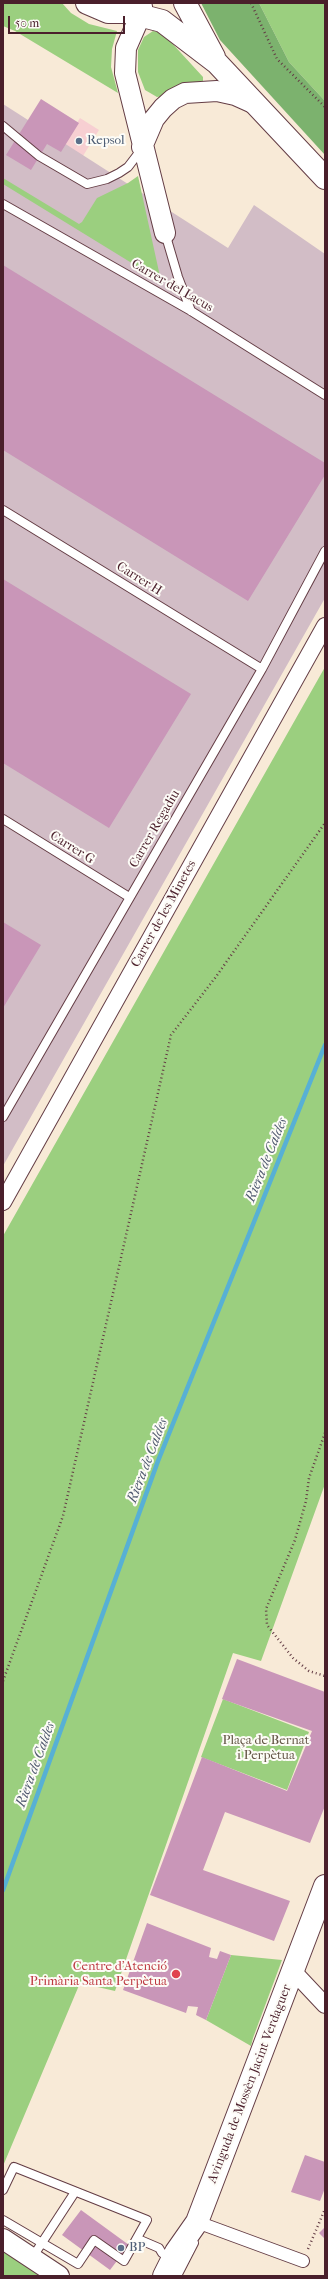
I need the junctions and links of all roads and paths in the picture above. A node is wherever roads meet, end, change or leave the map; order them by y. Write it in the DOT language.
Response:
graph roads {
  1 [pos="87,3"];
  2 [pos="185,3"];
  3 [pos="251,3"];
  4 [pos="140,8"];
  5 [pos="218,63"];
  6 [pos="257,105"];
  7 [pos="325,107"];
  8 [pos="3,126"];
  9 [pos="142,147"];
  10 [pos="325,178"];
  11 [pos="3,204"];
  12 [pos="165,232"];
  13 [pos="191,311"];
  14 [pos="325,395"];
  15 [pos="3,510"];
  16 [pos="325,552"];
  17 [pos="325,626"];
  18 [pos="262,669"];
  19 [pos="3,819"];
  20 [pos="325,823"];
  21 [pos="129,897"];
  22 [pos="3,1117"];
  23 [pos="3,1202"];
  24 [pos="325,1433"];
  25 [pos="325,1676"];
  26 [pos="3,1681"];
  27 [pos="325,1886"];
  28 [pos="293,1971"];
  29 [pos="325,2005"];
  30 [pos="3,2190"];
  31 [pos="75,2192"];
  32 [pos="325,2208"];
  33 [pos="3,2220"];
  34 [pos="197,2222"];
  35 [pos="3,2239"];
  36 [pos="138,2239"];
  37 [pos="33,2251"];
  38 [pos="304,2261"];
  39 [pos="171,2270"];
  40 [pos="59,2276"];
  1 -- 4 [label="main road"];
  2 -- 5 [label="main road"];
  3 -- 7 [label="path"];
  4 -- 5 [label="main road"];
  4 -- 9 [label="street"];
  5 -- 6 [label="main road"];
  6 -- 9 [label="street"];
  6 -- 10 [label="main road"];
  8 -- 9 [label="lane"];
  9 -- 12 [label="street"];
  11 -- 13 [label="lane, Carrer del Lacus"];
  12 -- 13 [label="lane"];
  13 -- 14 [label="lane, Carrer del Lacus"];
  15 -- 18 [label="lane, Carrer H"];
  16 -- 18 [label="lane, Carrer Regadiu"];
  17 -- 23 [label="street, Carrer de les Minetes"];
  18 -- 21 [label="lane, Carrer Regadiu"];
  19 -- 21 [label="lane, Carrer G"];
  20 -- 26 [label="path"];
  21 -- 22 [label="lane, Carrer Regadiu"];
  24 -- 25 [label="path"];
  27 -- 28 [label="main road, Avinguda de Mossèn Jacint Verdaguer"];
  28 -- 29 [label="street"];
  28 -- 34 [label="main road, Avinguda de Mossèn Jacint Verdaguer"];
  30 -- 31 [label="lane"];
  31 -- 36 [label="lane"];
  31 -- 37 [label="lane"];
  32 -- 38 [label="path"];
  33 -- 37 [label="lane"];
  34 -- 38 [label="street"];
  34 -- 39 [label="main road, Avinguda de Mossèn Jacint Verdaguer"];
  35 -- 37 [label="street"];
  36 -- 37 [label="lane"];
  36 -- 39 [label="lane"];
  37 -- 40 [label="street"];
}
